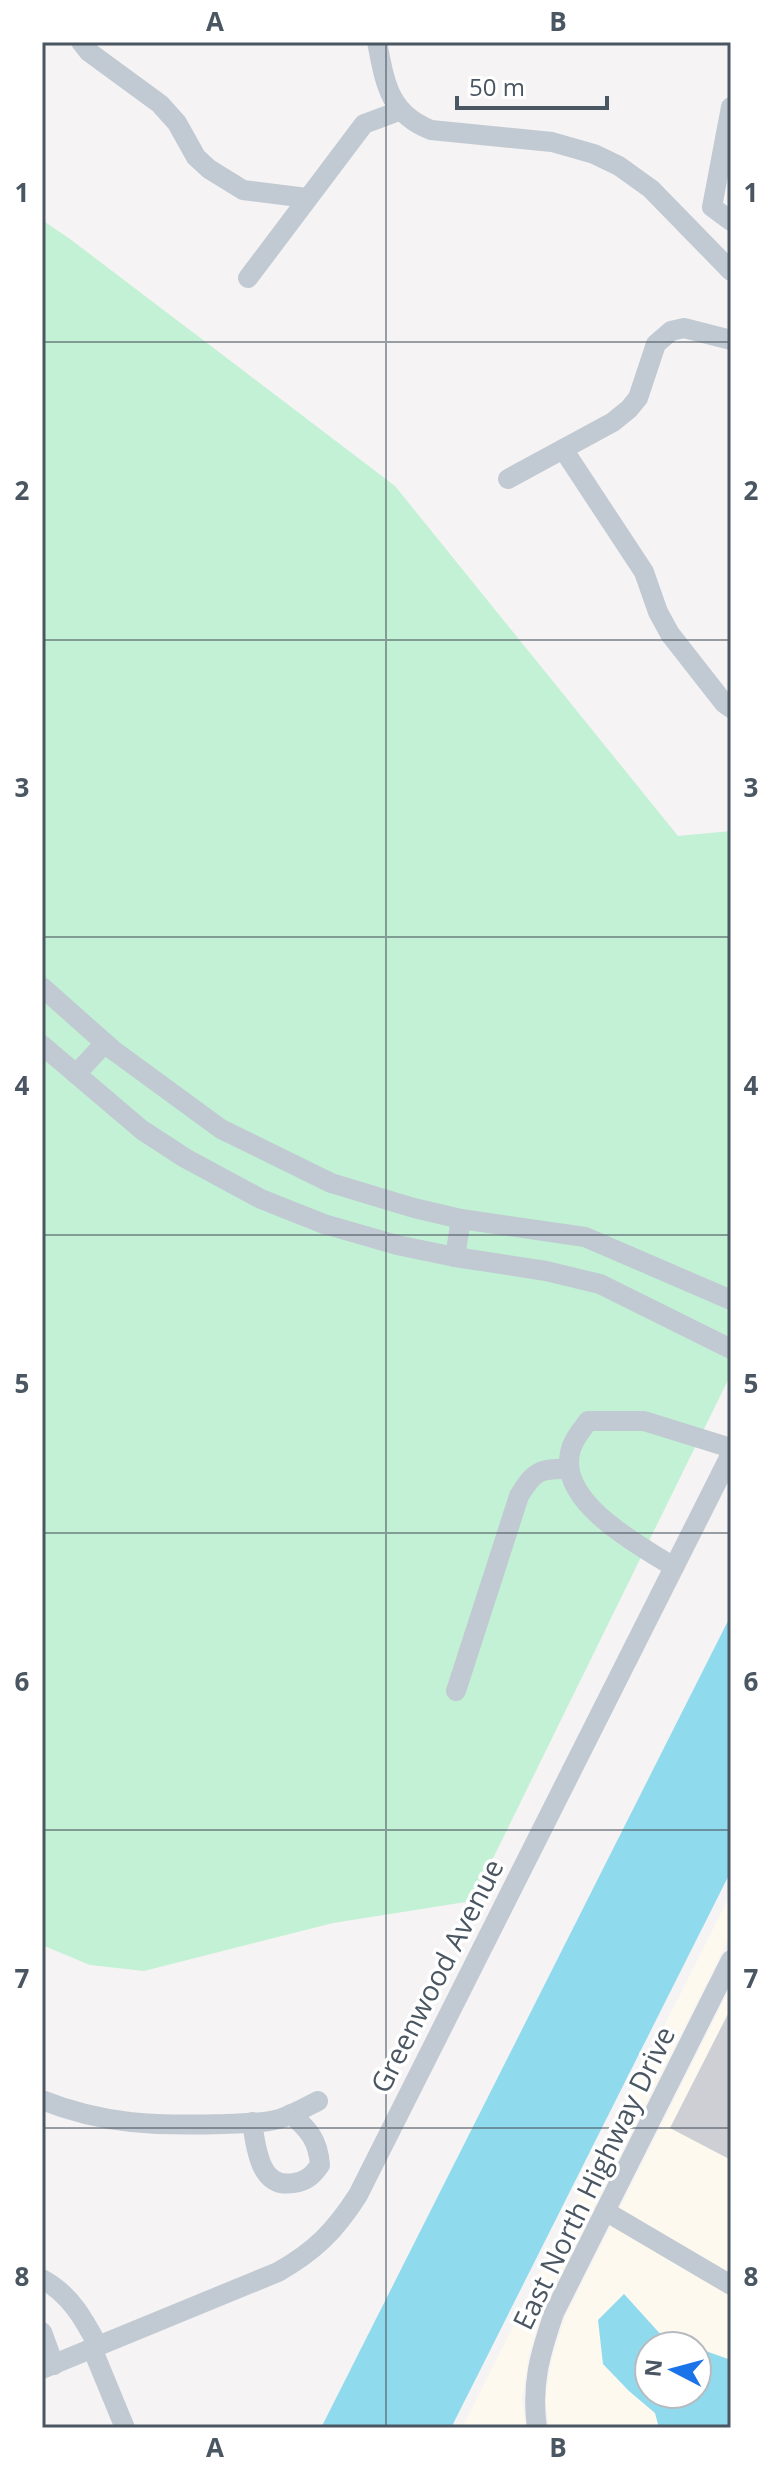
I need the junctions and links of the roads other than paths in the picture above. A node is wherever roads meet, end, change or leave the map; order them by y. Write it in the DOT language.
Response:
graph roads {
  1 [pos="81,42"];
  2 [pos="377,42"];
  3 [pos="731,107"];
  4 [pos="399,111"];
  5 [pos="307,198"];
  6 [pos="731,221"];
  7 [pos="731,271"];
  8 [pos="248,278"];
  9 [pos="731,340"];
  10 [pos="563,449"];
  11 [pos="508,479"];
  12 [pos="731,708"];
  13 [pos="42,987"];
  14 [pos="105,1043"];
  15 [pos="42,1045"];
  16 [pos="76,1074"];
  17 [pos="461,1219"];
  18 [pos="455,1257"];
  19 [pos="731,1300"];
  20 [pos="731,1349"];
  21 [pos="731,1448"];
  22 [pos="731,1454"];
  23 [pos="569,1469"];
  24 [pos="674,1567"];
  25 [pos="456,1691"];
  26 [pos="731,1960"];
  27 [pos="42,2100"];
  28 [pos="318,2101"];
  29 [pos="291,2114"];
  30 [pos="252,2122"];
  31 [pos="605,2211"];
  32 [pos="42,2279"];
  33 [pos="731,2285"];
  34 [pos="42,2332"];
  35 [pos="95,2347"];
  36 [pos="48,2367"];
  37 [pos="125,2428"];
  38 [pos="537,2428"];
  1 -- 5 [label="street"];
  2 -- 4 [label="street"];
  3 -- 6 [label="street"];
  4 -- 5 [label="street"];
  4 -- 7 [label="street"];
  5 -- 8 [label="street"];
  9 -- 10 [label="street"];
  10 -- 11 [label="street"];
  10 -- 12 [label="street"];
  13 -- 14 [label="street"];
  14 -- 16 [label="street"];
  14 -- 17 [label="street"];
  15 -- 16 [label="street"];
  16 -- 18 [label="street"];
  17 -- 18 [label="street"];
  17 -- 19 [label="street"];
  18 -- 20 [label="street"];
  21 -- 23 [label="street"];
  22 -- 24 [label="street, Greenwood Avenue"];
  23 -- 24 [label="street"];
  23 -- 25 [label="street"];
  24 -- 35 [label="street, Greenwood Avenue"];
  26 -- 31 [label="street, East North Highway Drive"];
  27 -- 30 [label="street"];
  28 -- 29 [label="street"];
  29 -- 30 [label="street"];
  29 -- 30 [label="street"];
  31 -- 33 [label="street"];
  31 -- 38 [label="street, East North Highway Drive"];
  32 -- 35 [label="street"];
  34 -- 36 [label="street"];
  35 -- 36 [label="street, Greenwood Avenue"];
  35 -- 37 [label="street"];
}
